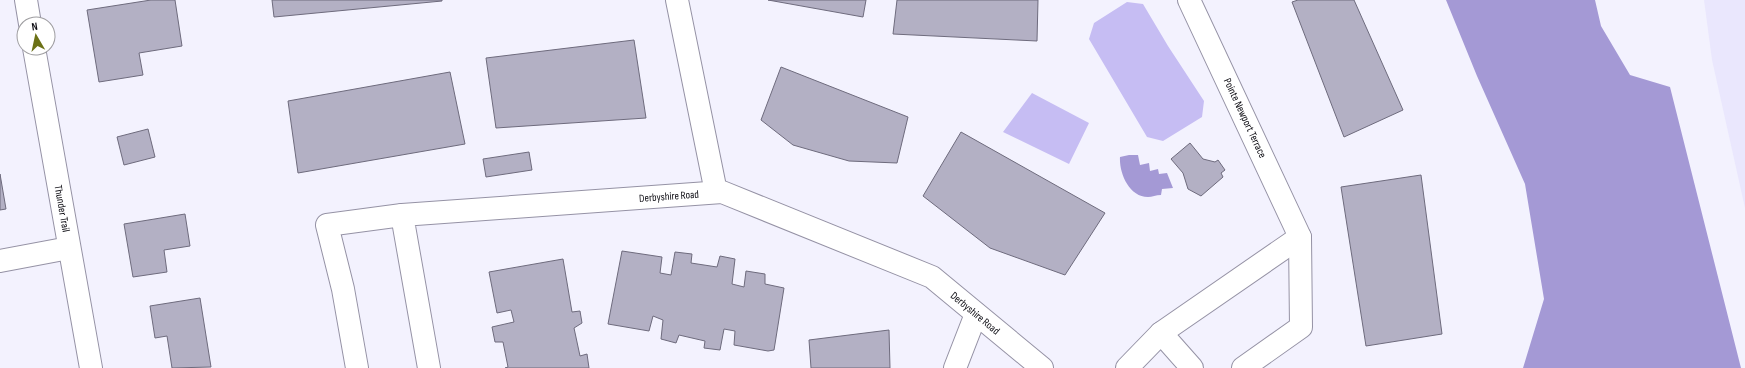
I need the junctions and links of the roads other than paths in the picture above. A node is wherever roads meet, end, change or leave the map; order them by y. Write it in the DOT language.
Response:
graph roads {
  1 [pos="26,0"];
  2 [pos="677,0"];
  3 [pos="1189,0"];
  4 [pos="29,16"];
  5 [pos="35,56"];
  6 [pos="716,192"];
  7 [pos="402,215"];
  8 [pos="1300,237"];
  9 [pos="69,248"];
  10 [pos="0,261"];
  11 [pos="976,314"];
  12 [pos="1161,333"];
  13 [pos="92,368"];
  14 [pos="357,368"];
  15 [pos="429,368"];
  16 [pos="955,368"];
  17 [pos="1042,368"];
  18 [pos="1127,368"];
  19 [pos="1192,368"];
  20 [pos="1243,368"];
  1 -- 4 [label="street"];
  2 -- 6 [label="street"];
  3 -- 8 [label="street, Pointe Newport Terrace"];
  5 -- 9 [label="street, Thunder Trail"];
  6 -- 7 [label="street, Derbyshire Road"];
  6 -- 11 [label="street, Derbyshire Road"];
  7 -- 14 [label="street, Derbyshire Road"];
  7 -- 15 [label="street"];
  8 -- 12 [label="street"];
  8 -- 20 [label="street, Pointe Newport Terrace"];
  9 -- 10 [label="street"];
  9 -- 13 [label="street, Thunder Trail"];
  11 -- 16 [label="street"];
  11 -- 17 [label="street, Derbyshire Road"];
  12 -- 18 [label="street"];
  12 -- 19 [label="street"];
}
